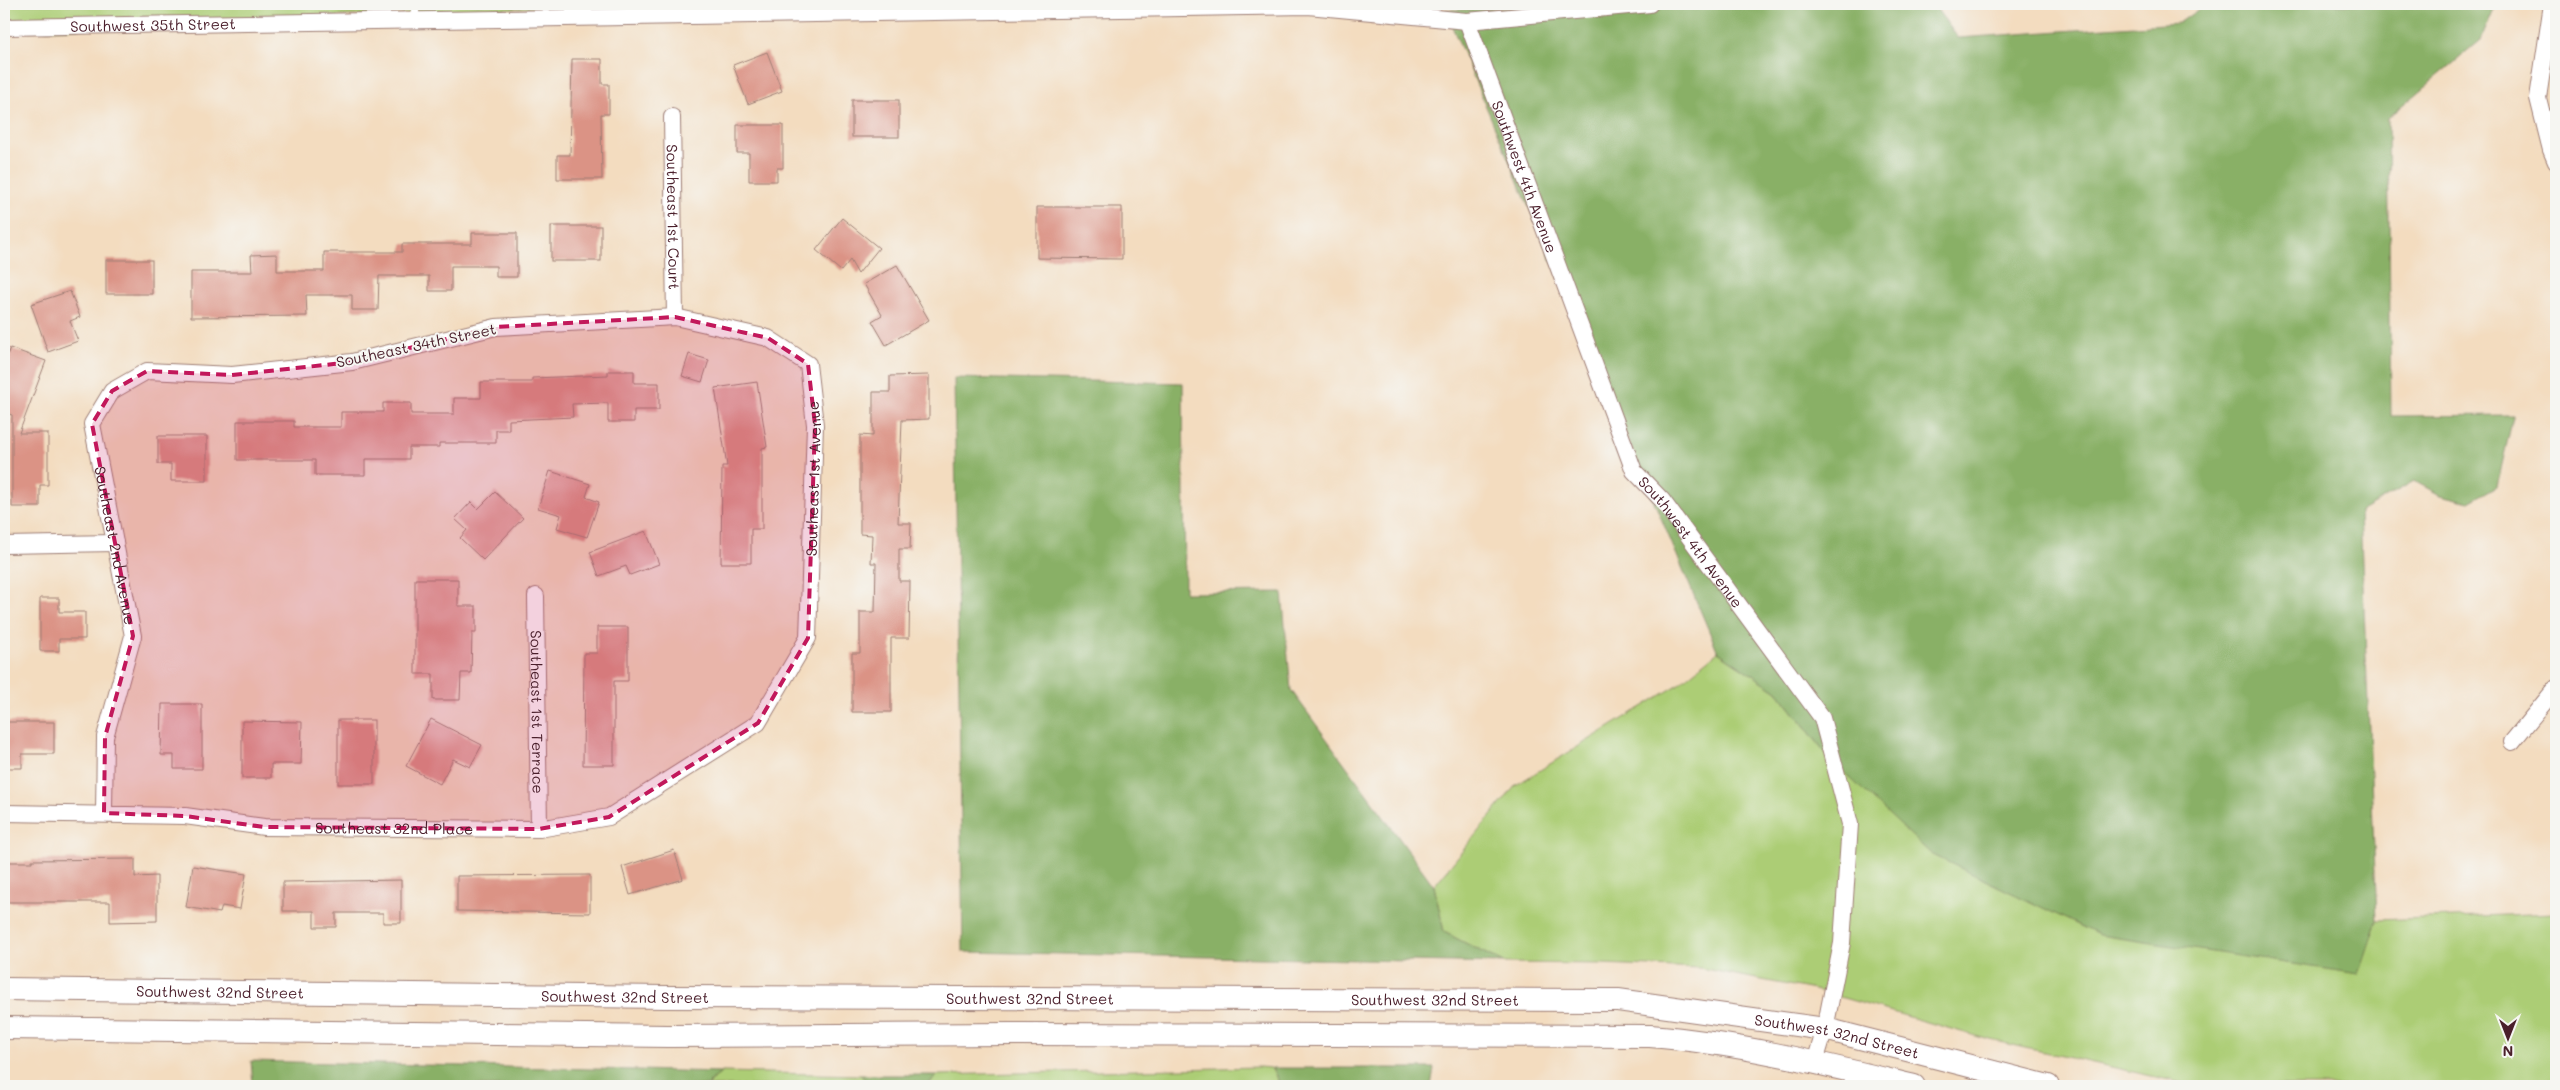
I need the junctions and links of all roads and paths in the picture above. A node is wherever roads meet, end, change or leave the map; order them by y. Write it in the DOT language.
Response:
graph roads {
  1 [pos="416,4"];
  2 [pos="1650,4"];
  3 [pos="2552,4"];
  4 [pos="1308,5"];
  5 [pos="414,20"];
  6 [pos="1466,21"];
  7 [pos="4,27"];
  8 [pos="672,117"];
  9 [pos="2554,156"];
  10 [pos="675,317"];
  11 [pos="92,424"];
  12 [pos="115,543"];
  13 [pos="4,545"];
  14 [pos="536,596"];
  15 [pos="2556,688"];
  16 [pos="758,723"];
  17 [pos="2512,742"];
  18 [pos="4,813"];
  19 [pos="104,813"];
  20 [pos="539,829"];
  21 [pos="4,989"];
  22 [pos="4,1028"];
  23 [pos="1825,1029"];
  24 [pos="1815,1062"];
  25 [pos="1914,1086"];
  26 [pos="2048,1086"];
  1 -- 5 [label="lane"];
  2 -- 6 [label="street, Southwest 35th Street"];
  3 -- 9 [label="street"];
  4 -- 5 [label="street, Southwest 35th Street"];
  4 -- 6 [label="street, Southwest 35th Street"];
  5 -- 7 [label="street, Southwest 35th Street"];
  6 -- 23 [label="street, Southwest 4th Avenue"];
  8 -- 10 [label="street, Southeast 1st Court"];
  10 -- 11 [label="street, Southeast 34th Street"];
  10 -- 16 [label="street, Southeast 1st Avenue"];
  11 -- 12 [label="street, Southeast 2nd Avenue"];
  12 -- 13 [label="street"];
  12 -- 19 [label="street, Southeast 2nd Avenue"];
  14 -- 20 [label="street, Southeast 1st Terrace"];
  15 -- 17 [label="street"];
  16 -- 20 [label="street, Southeast 32nd Place"];
  18 -- 19 [label="street, Southeast 32nd Place"];
  19 -- 20 [label="street, Southeast 32nd Place"];
  21 -- 23 [label="main road, Southwest 32nd Street"];
  22 -- 24 [label="main road, Southwest 32nd Street"];
  23 -- 24 [label="street, Southwest 4th Avenue"];
  23 -- 26 [label="main road, Southwest 32nd Street"];
  24 -- 25 [label="main road, Southwest 32nd Street"];
}
